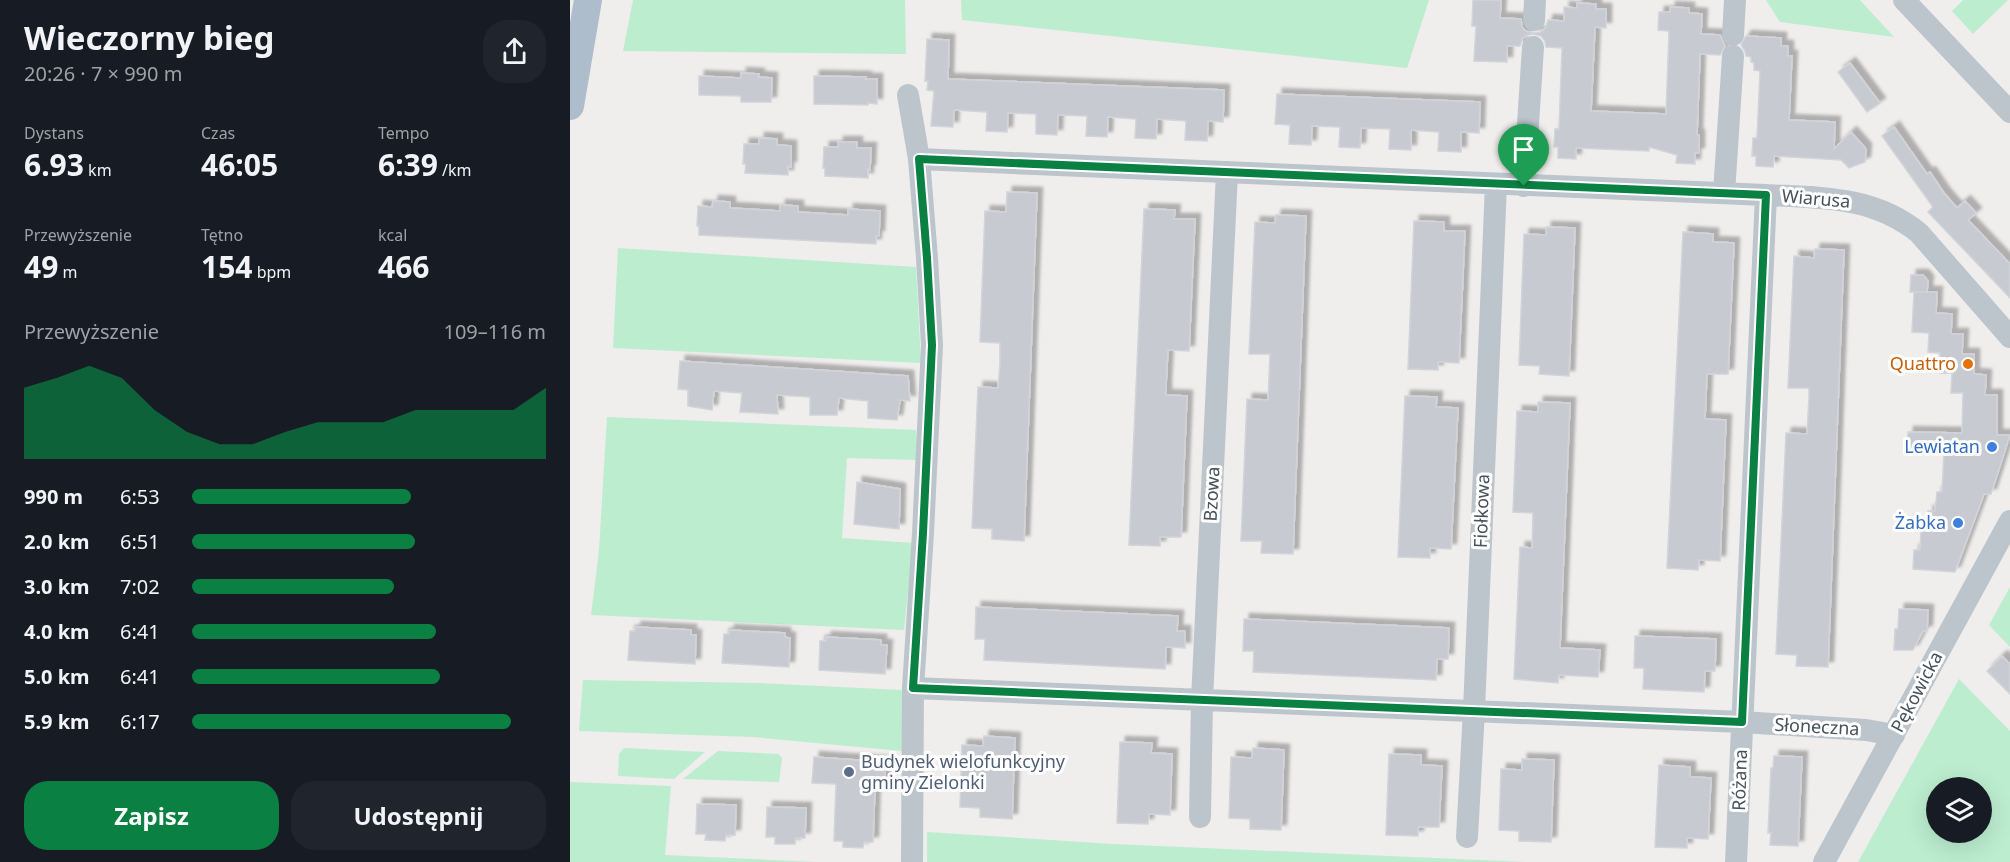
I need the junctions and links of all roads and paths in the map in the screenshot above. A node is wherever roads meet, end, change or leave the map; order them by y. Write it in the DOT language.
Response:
graph roads {
  1 [pos="588,0"];
  2 [pos="1735,0"];
  3 [pos="1904,0"];
  4 [pos="1533,47"];
  5 [pos="908,95"];
  6 [pos="570,106"];
  7 [pos="2010,112"];
  8 [pos="919,159"];
  9 [pos="1227,172"];
  10 [pos="1496,184"];
  11 [pos="1524,186"];
  12 [pos="1724,193"];
  13 [pos="1766,195"];
  14 [pos="2010,337"];
  15 [pos="2010,521"];
  16 [pos="913,688"];
  17 [pos="1202,700"];
  18 [pos="1474,710"];
  19 [pos="1742,722"];
  20 [pos="1894,735"];
  21 [pos="1200,817"];
  22 [pos="1467,837"];
  23 [pos="912,862"];
  24 [pos="1736,862"];
  25 [pos="1824,862"];
  1 -- 6 [label="main road"];
  2 -- 12 [label="street"];
  3 -- 7 [label="street"];
  4 -- 11 [label="street"];
  5 -- 8 [label="street"];
  8 -- 9 [label="street, Wiarusa"];
  8 -- 16 [label="street"];
  9 -- 10 [label="street, Wiarusa"];
  9 -- 17 [label="street, Bzowa"];
  10 -- 11 [label="street, Wiarusa"];
  10 -- 18 [label="street, Fiołkowa"];
  11 -- 12 [label="street, Wiarusa"];
  12 -- 13 [label="street, Wiarusa"];
  13 -- 14 [label="street, Wiarusa"];
  13 -- 19 [label="street, Różana"];
  15 -- 20 [label="street, Pękowicka"];
  16 -- 17 [label="street, Słoneczna"];
  16 -- 23 [label="street"];
  17 -- 18 [label="street, Słoneczna"];
  17 -- 21 [label="street, Bzowa"];
  18 -- 19 [label="street, Słoneczna"];
  18 -- 22 [label="street, Fiołkowa"];
  19 -- 20 [label="street, Słoneczna"];
  19 -- 24 [label="street, Różana"];
  20 -- 25 [label="street, Pękowicka"];
}
